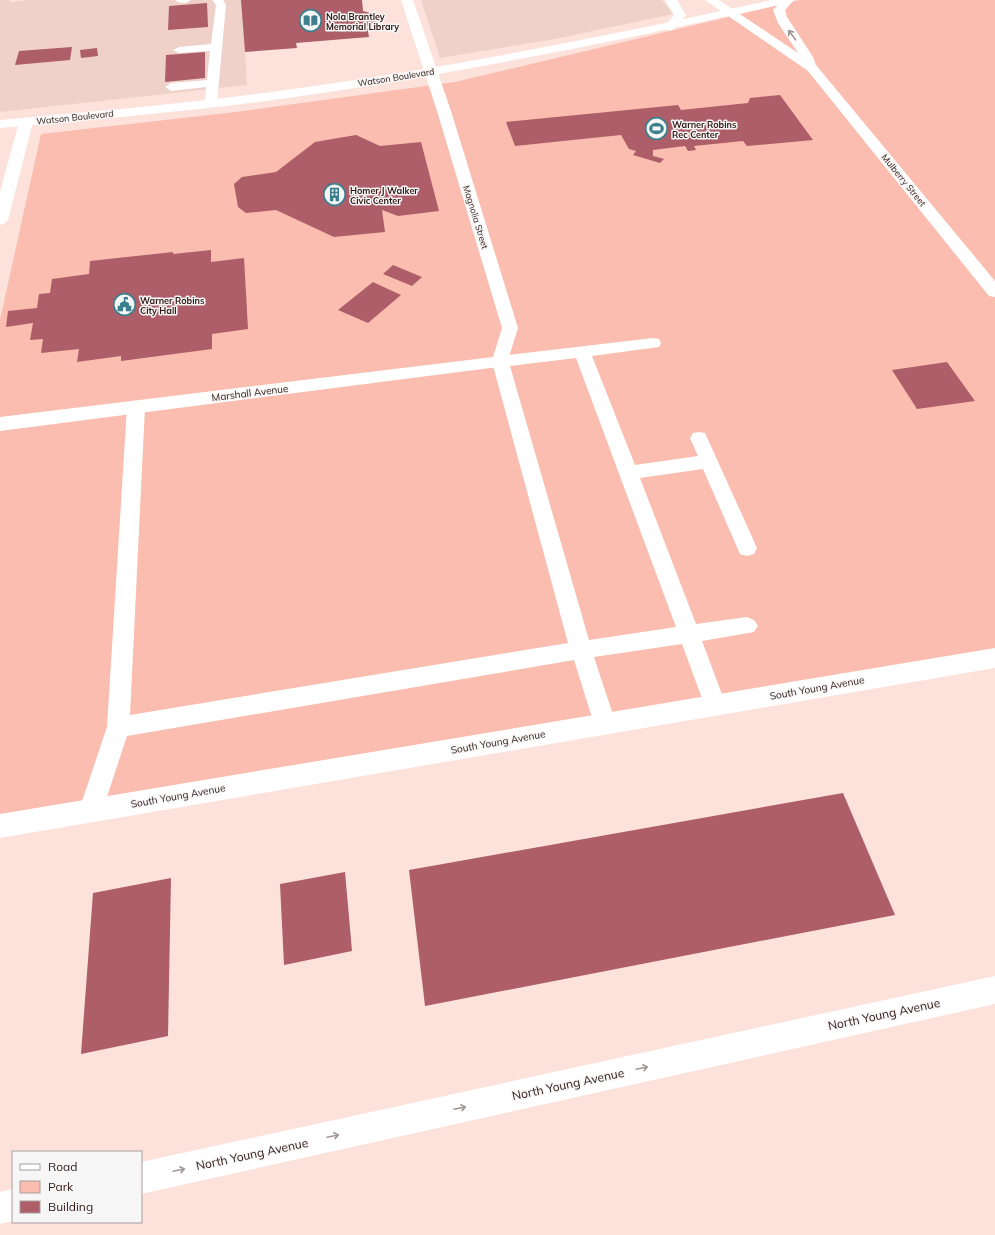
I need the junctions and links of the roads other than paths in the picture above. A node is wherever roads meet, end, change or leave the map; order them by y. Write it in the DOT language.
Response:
graph roads {
  1 [pos="181,0"];
  2 [pos="186,0"];
  3 [pos="217,0"];
  4 [pos="407,0"];
  5 [pos="671,0"];
  6 [pos="712,0"];
  7 [pos="788,0"];
  8 [pos="730,13"];
  9 [pos="670,27"];
  10 [pos="217,47"];
  11 [pos="179,50"];
  12 [pos="812,68"];
  13 [pos="431,72"];
  14 [pos="214,83"];
  15 [pos="171,88"];
  16 [pos="211,103"];
  17 [pos="26,122"];
  18 [pos="0,124"];
  19 [pos="0,217"];
  20 [pos="995,292"];
  21 [pos="652,343"];
  22 [pos="582,352"];
  23 [pos="500,362"];
  24 [pos="136,407"];
  25 [pos="0,424"];
  26 [pos="699,438"];
  27 [pos="708,461"];
  28 [pos="629,473"];
  29 [pos="747,548"];
  30 [pos="747,626"];
  31 [pos="689,635"];
  32 [pos="581,650"];
  33 [pos="995,658"];
  34 [pos="715,705"];
  35 [pos="605,724"];
  36 [pos="118,727"];
  37 [pos="91,810"];
  38 [pos="0,826"];
  39 [pos="995,990"];
  40 [pos="142,1178"];
  41 [pos="12,1205"];
  42 [pos="0,1208"];
  1 -- 2 [label="lane"];
  3 -- 10 [label="lane"];
  4 -- 13 [label="street, Magnolia Street"];
  5 -- 9 [label="street"];
  6 -- 8 [label="street, Mulberry Street"];
  7 -- 8 [label="street, Watson Boulevard"];
  12 -- 7 [label="street, Mulberry Street, one-way"];
  8 -- 9 [label="street, Watson Boulevard"];
  8 -- 12 [label="street, Mulberry Street"];
  9 -- 13 [label="street, Watson Boulevard"];
  10 -- 11 [label="lane"];
  10 -- 14 [label="lane"];
  12 -- 20 [label="street, Mulberry Street"];
  13 -- 16 [label="street, Watson Boulevard"];
  13 -- 23 [label="street, Magnolia Street"];
  14 -- 15 [label="lane"];
  14 -- 16 [label="lane"];
  16 -- 17 [label="street, Watson Boulevard"];
  17 -- 18 [label="street, Watson Boulevard"];
  17 -- 19 [label="street"];
  21 -- 22 [label="lane"];
  22 -- 23 [label="lane"];
  22 -- 28 [label="lane"];
  23 -- 24 [label="street, Marshall Avenue"];
  23 -- 32 [label="lane"];
  24 -- 25 [label="street, Marshall Avenue"];
  24 -- 36 [label="lane"];
  26 -- 27 [label="lane"];
  27 -- 28 [label="lane"];
  27 -- 29 [label="lane"];
  28 -- 31 [label="lane"];
  30 -- 31 [label="lane"];
  31 -- 32 [label="lane"];
  31 -- 34 [label="lane"];
  32 -- 35 [label="lane"];
  32 -- 36 [label="lane"];
  33 -- 34 [label="street, South Young Avenue"];
  34 -- 35 [label="street, South Young Avenue"];
  35 -- 37 [label="street, South Young Avenue"];
  36 -- 37 [label="lane"];
  37 -- 38 [label="street, South Young Avenue"];
  40 -- 39 [label="street, North Young Avenue, one-way"];
  41 -- 42 [label="street"];
}
